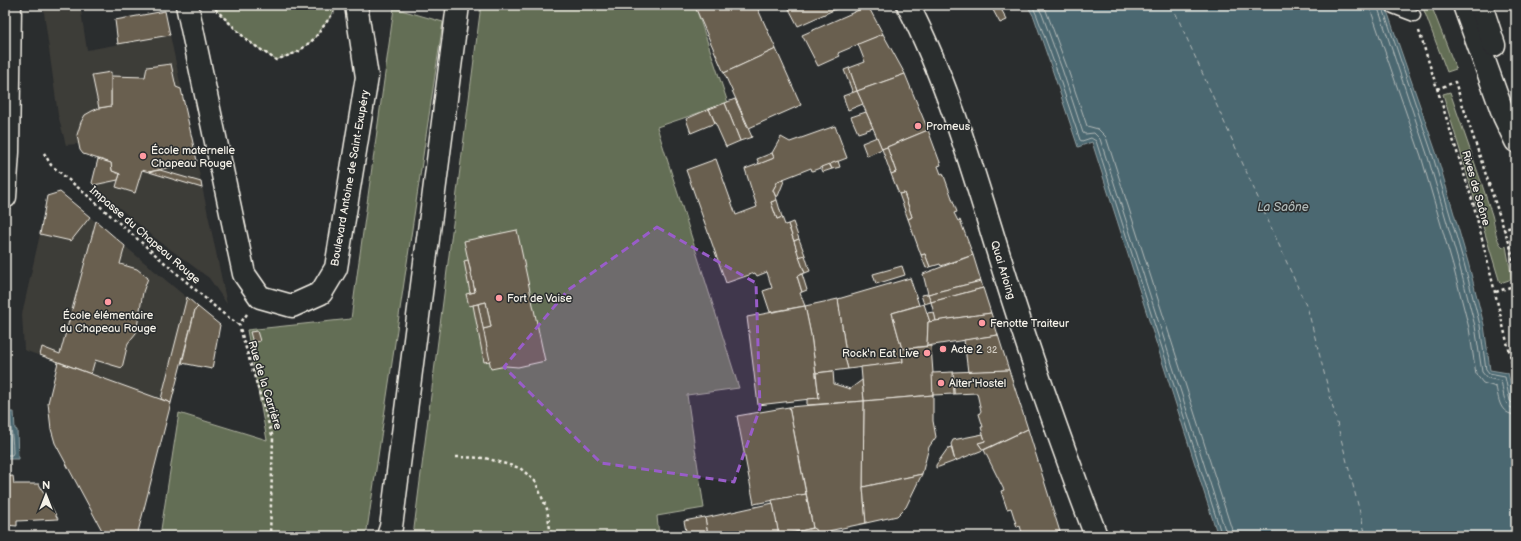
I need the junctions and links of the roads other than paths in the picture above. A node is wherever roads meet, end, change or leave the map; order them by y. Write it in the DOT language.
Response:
graph roads {
  1 [pos="10,5"];
  2 [pos="187,5"];
  3 [pos="458,5"];
  4 [pos="908,5"];
  5 [pos="1392,5"];
  6 [pos="1464,5"];
  7 [pos="1481,5"];
  8 [pos="346,7"];
  9 [pos="1414,15"];
  10 [pos="1516,113"];
  11 [pos="1516,141"];
  12 [pos="5,197"];
  13 [pos="388,536"];
  14 [pos="1096,536"];
  1 -- 12 [label="street"];
  2 -- 8 [label="street, Boulevard Antoine de Saint-Exupéry"];
  3 -- 13 [label="street"];
  4 -- 14 [label="street, Quai Arloing"];
  5 -- 9 [label="lane"];
  6 -- 11 [label="street"];
  7 -- 10 [label="street"];
}
